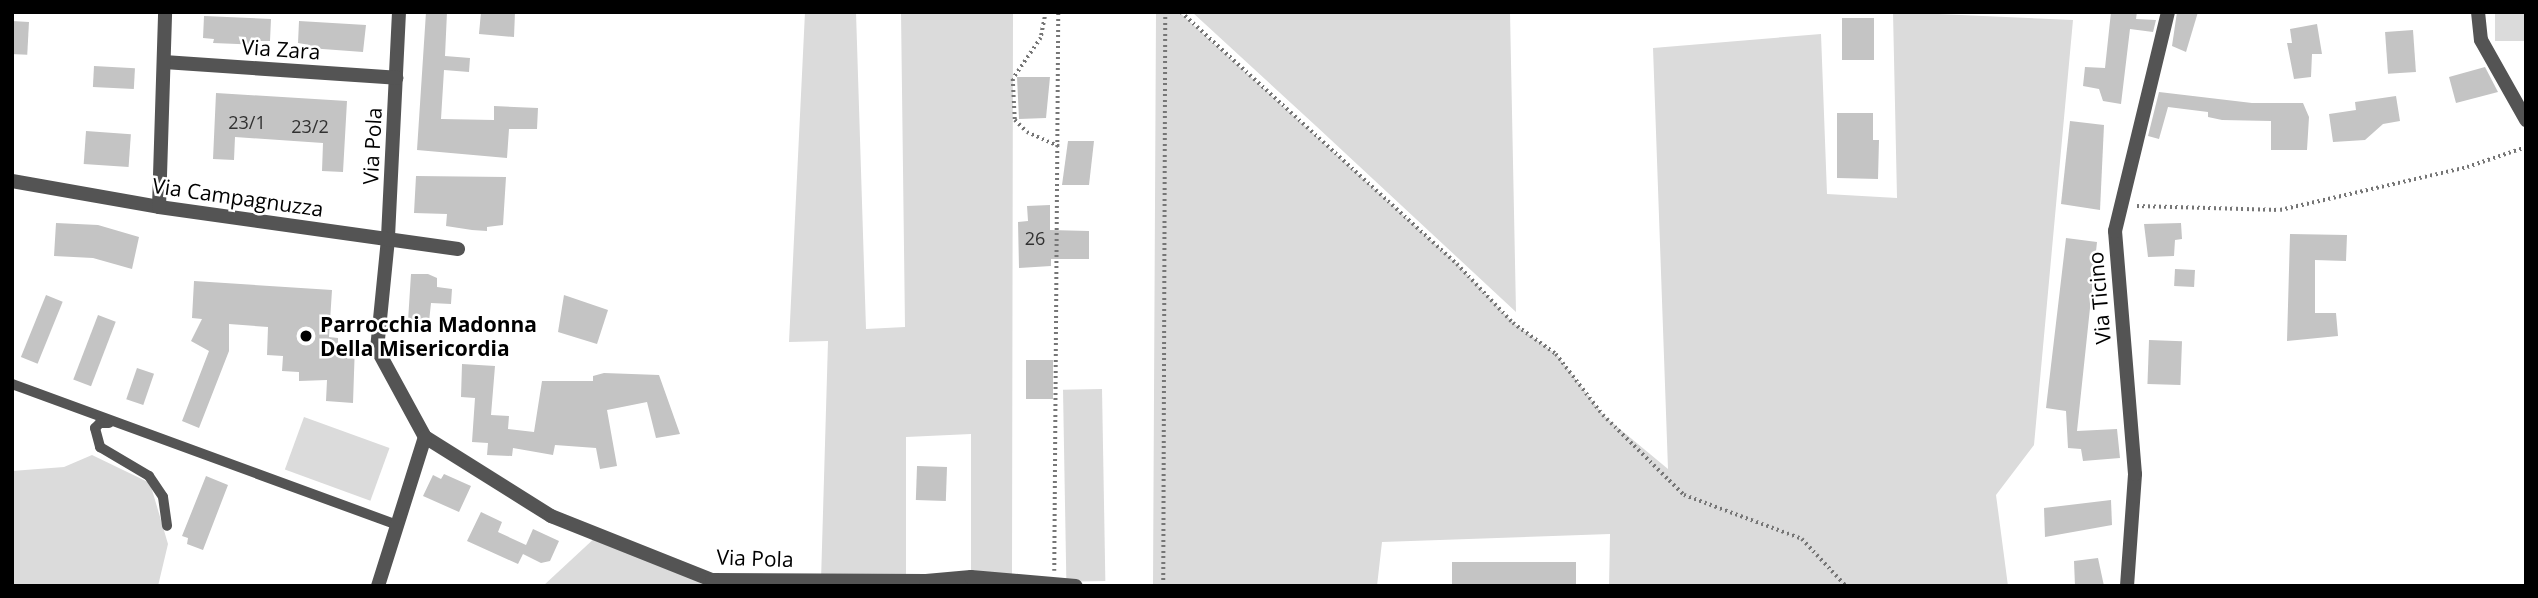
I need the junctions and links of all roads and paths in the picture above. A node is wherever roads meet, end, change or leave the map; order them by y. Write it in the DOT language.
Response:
graph roads {
  1 [pos="165,12"];
  2 [pos="399,12"];
  3 [pos="1046,12"];
  4 [pos="1058,12"];
  5 [pos="1165,12"];
  6 [pos="1181,12"];
  7 [pos="2168,12"];
  8 [pos="2478,12"];
  9 [pos="164,62"];
  10 [pos="396,78"];
  11 [pos="2526,120"];
  12 [pos="1059,146"];
  13 [pos="2526,147"];
  14 [pos="12,181"];
  15 [pos="2121,205"];
  16 [pos="159,208"];
  17 [pos="388,239"];
  18 [pos="458,248"];
  19 [pos="12,384"];
  20 [pos="111,423"];
  21 [pos="425,437"];
  22 [pos="397,525"];
  23 [pos="167,526"];
  24 [pos="1054,583"];
  25 [pos="378,586"];
  26 [pos="1076,586"];
  27 [pos="1163,586"];
  28 [pos="1846,586"];
  29 [pos="2127,586"];
  1 -- 9 [label="street"];
  2 -- 10 [label="street, Via Pola"];
  3 -- 12 [label="path"];
  4 -- 12 [label="path"];
  5 -- 27 [label="path"];
  6 -- 28 [label="path"];
  7 -- 15 [label="street, Via Ticino"];
  8 -- 11 [label="street"];
  9 -- 10 [label="street, Via Zara"];
  9 -- 16 [label="street"];
  10 -- 17 [label="street, Via Pola"];
  12 -- 24 [label="path"];
  13 -- 15 [label="path"];
  14 -- 16 [label="street, Via Campagnuzza"];
  15 -- 29 [label="street, Via Ticino"];
  16 -- 17 [label="street, Via Campagnuzza"];
  17 -- 18 [label="street, Via Campagnuzza"];
  17 -- 21 [label="street, Via Pola"];
  19 -- 20 [label="lane"];
  20 -- 22 [label="lane"];
  20 -- 23 [label="lane"];
  21 -- 22 [label="street"];
  21 -- 24 [label="street, Via Pola"];
  22 -- 25 [label="street"];
  24 -- 26 [label="street, Via Pola"];
}
